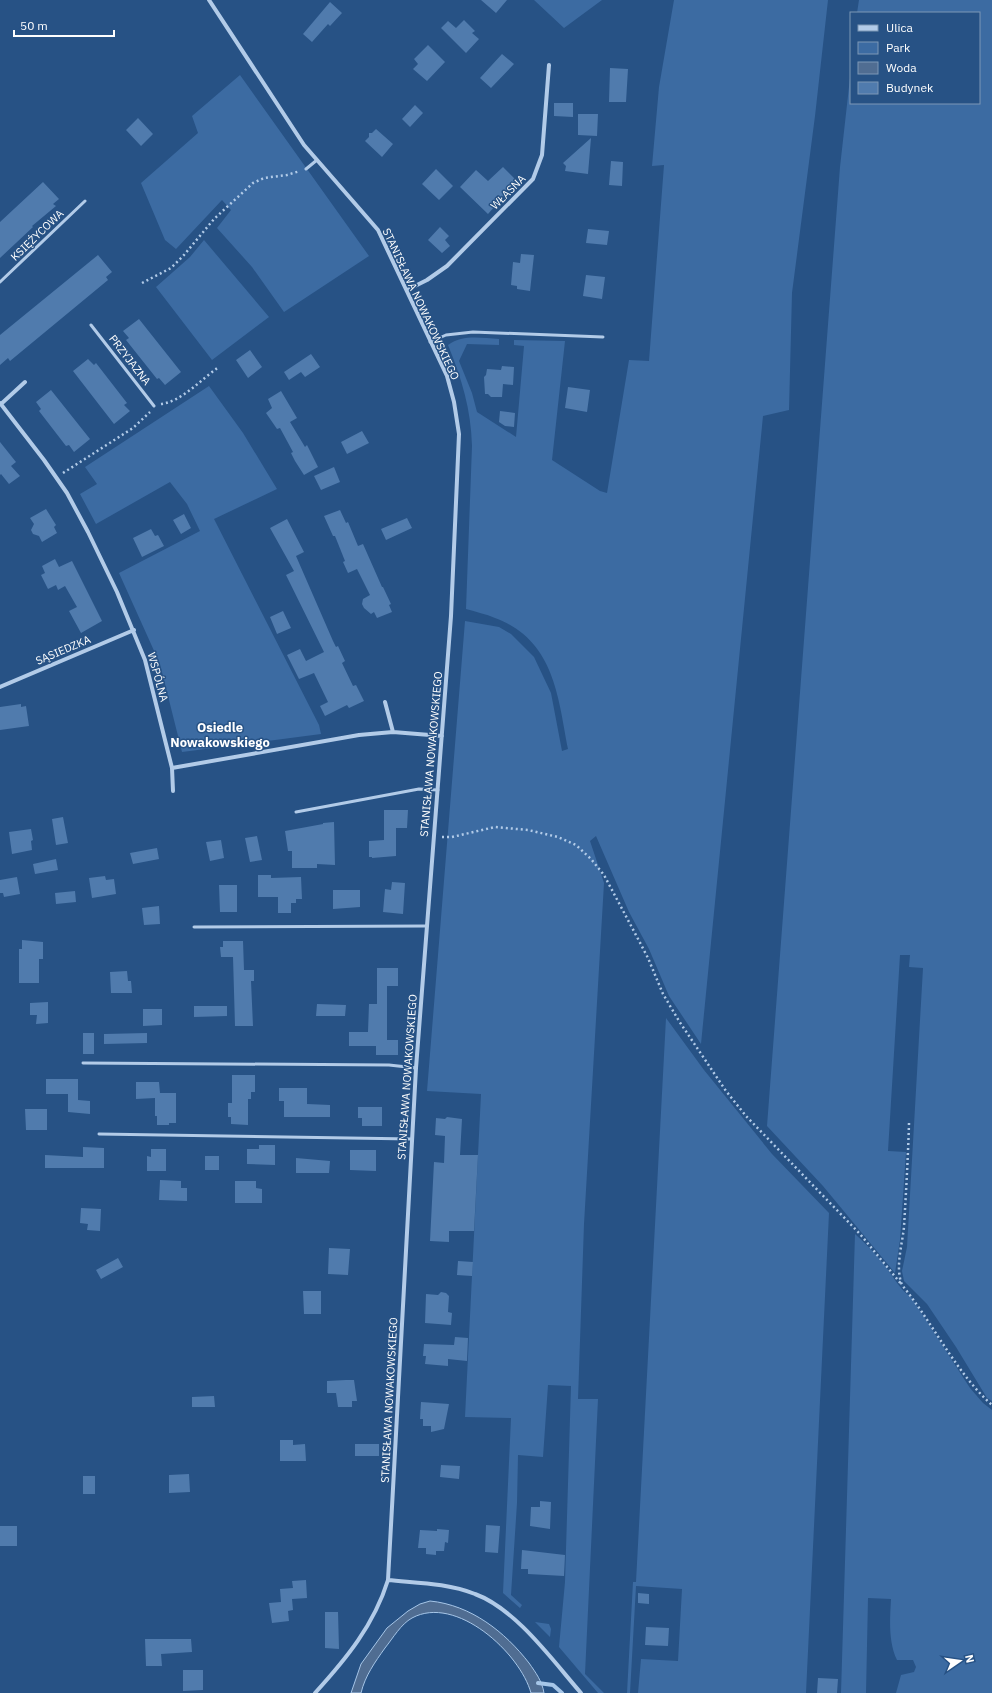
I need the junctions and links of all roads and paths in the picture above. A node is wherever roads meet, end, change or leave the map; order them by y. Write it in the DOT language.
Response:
graph roads {
  1 [pos="209,0"];
  2 [pos="549,65"];
  3 [pos="317,160"];
  4 [pos="306,168"];
  5 [pos="86,201"];
  6 [pos="0,282"];
  7 [pos="142,282"];
  8 [pos="407,290"];
  9 [pos="91,325"];
  10 [pos="603,337"];
  11 [pos="430,342"];
  12 [pos="219,367"];
  13 [pos="25,382"];
  14 [pos="0,404"];
  15 [pos="154,406"];
  16 [pos="57,478"];
  17 [pos="134,630"];
  18 [pos="0,687"];
  19 [pos="385,702"];
  20 [pos="393,732"];
  21 [pos="442,736"];
  22 [pos="172,768"];
  23 [pos="438,790"];
  24 [pos="173,791"];
  25 [pos="296,812"];
  26 [pos="434,837"];
  27 [pos="427,926"];
  28 [pos="194,927"];
  29 [pos="83,1063"];
  30 [pos="416,1068"];
  31 [pos="909,1123"];
  32 [pos="99,1134"];
  33 [pos="412,1139"];
  34 [pos="902,1285"];
  35 [pos="992,1405"];
  36 [pos="388,1580"];
  37 [pos="315,1693"];
  38 [pos="581,1693"];
  1 -- 3 [label="street, STANISŁAWA NOWAKOWSKIEGO"];
  2 -- 8 [label="street, WŁASNA"];
  3 -- 4 [label="lane"];
  3 -- 8 [label="street, STANISŁAWA NOWAKOWSKIEGO"];
  4 -- 7 [label="path"];
  5 -- 6 [label="lane, KSIĘŻYCOWA"];
  8 -- 11 [label="street, STANISŁAWA NOWAKOWSKIEGO"];
  9 -- 15 [label="lane, PRZYJAZNA"];
  10 -- 11 [label="lane"];
  11 -- 21 [label="street, STANISŁAWA NOWAKOWSKIEGO"];
  12 -- 15 [label="path"];
  13 -- 14 [label="street"];
  14 -- 16 [label="street, WSPÓLNA"];
  15 -- 16 [label="path"];
  16 -- 17 [label="street, WSPÓLNA"];
  17 -- 18 [label="street, SĄSIEDZKA"];
  17 -- 22 [label="street, WSPÓLNA"];
  19 -- 20 [label="street"];
  20 -- 21 [label="street"];
  20 -- 22 [label="street"];
  21 -- 23 [label="street, STANISŁAWA NOWAKOWSKIEGO"];
  22 -- 24 [label="street, WSPÓLNA"];
  23 -- 25 [label="lane"];
  23 -- 26 [label="street, STANISŁAWA NOWAKOWSKIEGO"];
  26 -- 27 [label="street, STANISŁAWA NOWAKOWSKIEGO"];
  26 -- 34 [label="path"];
  27 -- 28 [label="lane"];
  27 -- 30 [label="street, STANISŁAWA NOWAKOWSKIEGO"];
  29 -- 30 [label="lane"];
  30 -- 33 [label="street, STANISŁAWA NOWAKOWSKIEGO"];
  31 -- 34 [label="path"];
  32 -- 33 [label="lane"];
  33 -- 36 [label="street, STANISŁAWA NOWAKOWSKIEGO"];
  34 -- 35 [label="path"];
  36 -- 37 [label="street, STANISŁAWA NOWAKOWSKIEGO"];
  36 -- 38 [label="street"];
}
